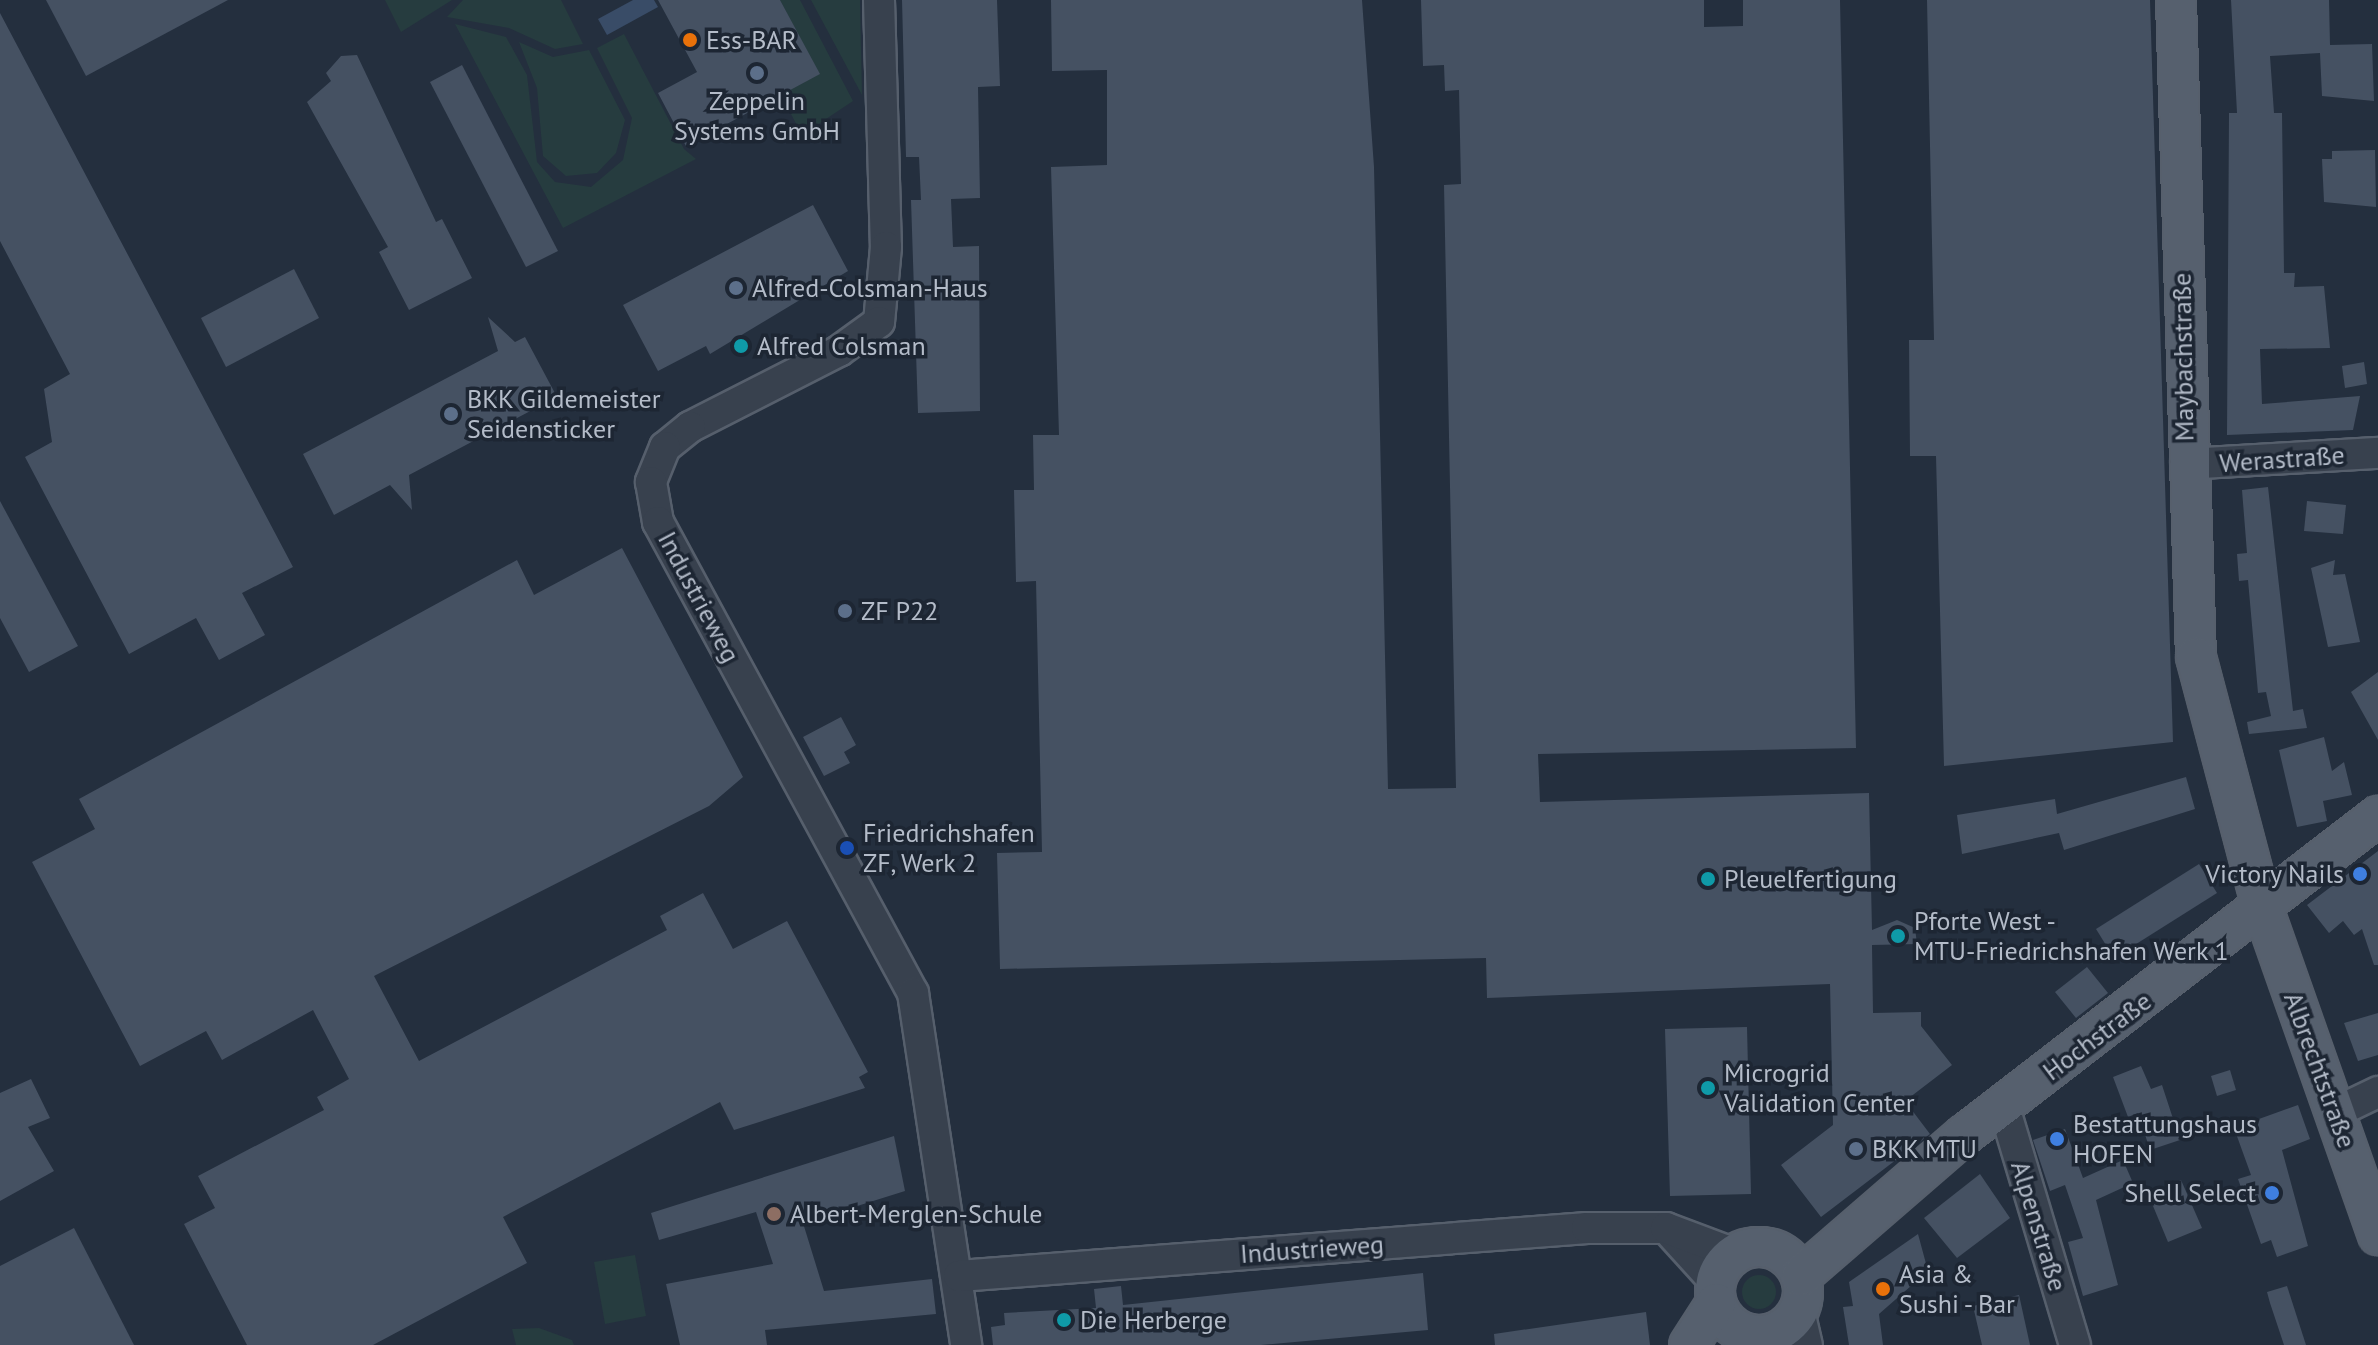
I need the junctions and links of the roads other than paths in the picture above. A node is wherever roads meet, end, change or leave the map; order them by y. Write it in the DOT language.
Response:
graph roads {
  1 [pos="879,0"];
  2 [pos="2176,0"];
  3 [pos="2199,0"];
  4 [pos="2189,56"];
  5 [pos="2378,453"];
  6 [pos="2197,464"];
  7 [pos="2378,816"];
  8 [pos="2262,906"];
  9 [pos="2378,1092"];
  10 [pos="2004,1107"];
  11 [pos="2332,1114"];
  12 [pos="2378,1235"];
  13 [pos="959,1276"];
  14 [pos="1796,1296"];
  15 [pos="1737,1313"];
  16 [pos="966,1345"];
  17 [pos="1689,1345"];
  18 [pos="2075,1345"];
  1 -- 13 [label="street, Industrieweg"];
  2 -- 4 [label="main road, Maybachstraße"];
  3 -- 4 [label="main road, Maybachstraße"];
  4 -- 6 [label="main road, Maybachstraße"];
  5 -- 6 [label="street, Werastraße"];
  6 -- 8 [label="main road, Maybachstraße"];
  7 -- 8 [label="main road, Hochstraße"];
  8 -- 10 [label="main road, Hochstraße"];
  8 -- 11 [label="main road, Albrechtstraße"];
  9 -- 11 [label="street"];
  10 -- 14 [label="main road, Hochstraße"];
  10 -- 18 [label="street, Alpenstraße"];
  11 -- 12 [label="main road, Albrechtstraße"];
  13 -- 15 [label="street, Industrieweg"];
  13 -- 16 [label="street, Industrieweg"];
  14 -- 15 [label="main road, Hochstraße"];
  14 -- 15 [label="main road"];
  15 -- 17 [label="main road"];
}
